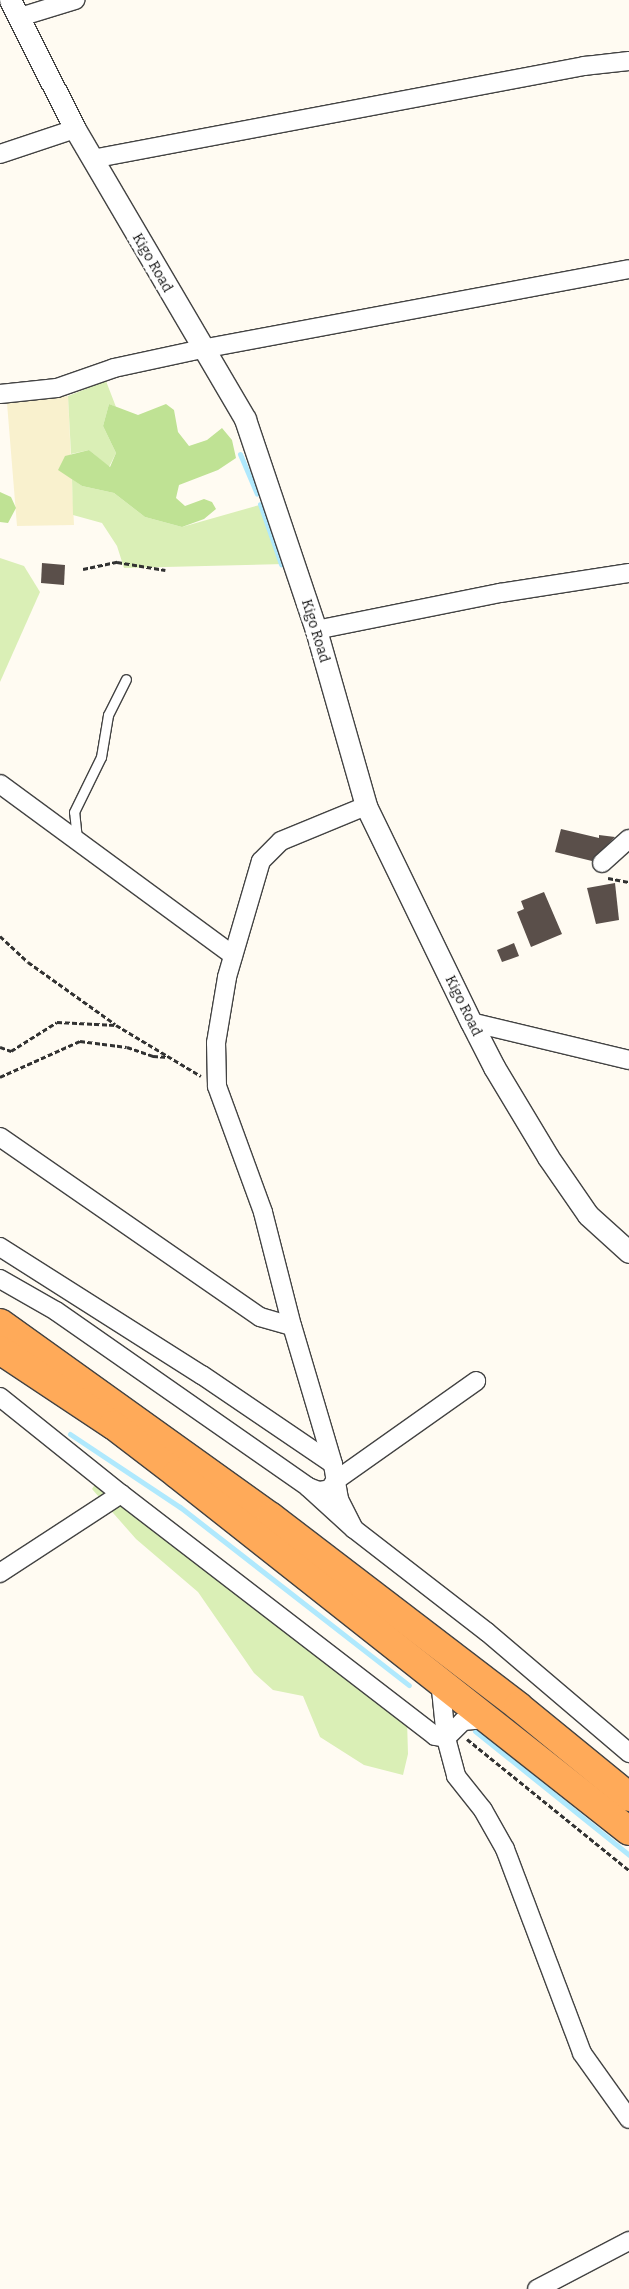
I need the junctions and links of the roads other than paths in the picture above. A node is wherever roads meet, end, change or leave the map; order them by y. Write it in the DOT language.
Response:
graph roads {
  1 [pos="74,0"];
  2 [pos="15,9"];
  3 [pos="629,61"];
  4 [pos="75,130"];
  5 [pos="0,154"];
  6 [pos="92,159"];
  7 [pos="629,270"];
  8 [pos="202,349"];
  9 [pos="0,394"];
  10 [pos="629,573"];
  11 [pos="316,630"];
  12 [pos="126,679"];
  13 [pos="0,784"];
  14 [pos="366,806"];
  15 [pos="629,840"];
  16 [pos="78,842"];
  17 [pos="603,870"];
  18 [pos="233,955"];
  19 [pos="471,1022"];
  20 [pos="629,1060"];
  21 [pos="0,1137"];
  22 [pos="0,1247"];
  23 [pos="629,1252"];
  24 [pos="0,1279"];
  25 [pos="0,1323"];
  26 [pos="292,1326"];
  27 [pos="0,1350"];
  28 [pos="476,1381"];
  29 [pos="0,1397"];
  30 [pos="334,1472"];
  31 [pos="308,1487"];
  32 [pos="121,1494"];
  33 [pos="354,1530"];
  34 [pos="0,1573"];
  35 [pos="440,1680"];
  36 [pos="488,1718"];
  37 [pos="450,1734"];
  38 [pos="629,1753"];
  39 [pos="629,1797"];
  40 [pos="629,1831"];
  41 [pos="629,2119"];
  42 [pos="629,2241"];
  43 [pos="537,2289"];
  1 -- 2 [label="street"];
  2 -- 4 [label="street, Kigo Road"];
  3 -- 6 [label="street"];
  4 -- 5 [label="street"];
  4 -- 6 [label="street, Kigo Road"];
  6 -- 8 [label="street, Kigo Road"];
  7 -- 8 [label="street"];
  8 -- 9 [label="street"];
  8 -- 11 [label="street, Kigo Road"];
  10 -- 11 [label="street"];
  11 -- 14 [label="street, Kigo Road"];
  12 -- 16 [label="lane"];
  13 -- 16 [label="street"];
  14 -- 18 [label="street"];
  14 -- 19 [label="street, Kigo Road"];
  15 -- 17 [label="street"];
  16 -- 18 [label="street"];
  18 -- 26 [label="street"];
  19 -- 20 [label="street"];
  19 -- 23 [label="street, Kigo Road"];
  21 -- 26 [label="street"];
  22 -- 30 [label="street"];
  24 -- 31 [label="street"];
  25 -- 39 [label="highway"];
  26 -- 30 [label="street"];
  27 -- 35 [label="highway"];
  28 -- 30 [label="street"];
  29 -- 32 [label="street"];
  30 -- 31 [label="street"];
  30 -- 33 [label="street"];
  31 -- 33 [label="street"];
  32 -- 34 [label="street"];
  32 -- 37 [label="street"];
  33 -- 38 [label="street"];
  35 -- 36 [label="highway"];
  35 -- 37 [label="street"];
  36 -- 37 [label="street"];
  36 -- 40 [label="highway"];
  37 -- 41 [label="street"];
  42 -- 43 [label="street"];
}
